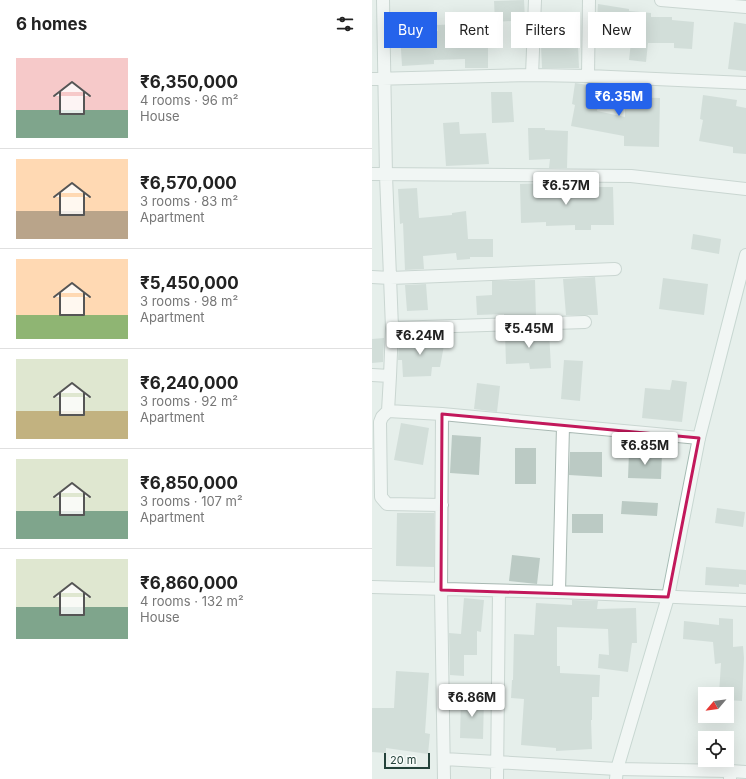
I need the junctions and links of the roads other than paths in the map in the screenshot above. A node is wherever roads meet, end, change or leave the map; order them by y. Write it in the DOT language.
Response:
graph roads {
  1 [pos="383,0"];
  2 [pos="534,0"];
  3 [pos="589,0"];
  4 [pos="661,0"];
  5 [pos="746,7"];
  6 [pos="532,75"];
  7 [pos="588,76"];
  8 [pos="378,79"];
  9 [pos="746,83"];
  10 [pos="372,174"];
  11 [pos="386,174"];
  12 [pos="746,189"];
  13 [pos="746,255"];
  14 [pos="615,269"];
  15 [pos="372,277"];
  16 [pos="390,278"];
  17 [pos="585,322"];
  18 [pos="392,328"];
  19 [pos="372,375"];
  20 [pos="390,376"];
  21 [pos="388,411"];
  22 [pos="442,414"];
  23 [pos="563,426"];
  24 [pos="699,438"];
  25 [pos="442,505"];
  26 [pos="372,587"];
  27 [pos="441,590"];
  28 [pos="499,591"];
  29 [pos="559,592"];
  30 [pos="668,597"];
  31 [pos="746,600"];
  32 [pos="444,759"];
  33 [pos="496,763"];
  34 [pos="746,772"];
  35 [pos="616,774"];
  36 [pos="730,775"];
  37 [pos="444,779"];
  38 [pos="497,779"];
  1 -- 8 [label="street"];
  2 -- 6 [label="street"];
  3 -- 7 [label="street"];
  4 -- 5 [label="street"];
  6 -- 7 [label="street"];
  6 -- 8 [label="street"];
  7 -- 9 [label="street"];
  8 -- 11 [label="street"];
  10 -- 11 [label="street"];
  11 -- 12 [label="street"];
  11 -- 16 [label="street"];
  13 -- 24 [label="street"];
  14 -- 16 [label="street"];
  15 -- 16 [label="street"];
  16 -- 18 [label="street"];
  17 -- 18 [label="street"];
  18 -- 20 [label="street"];
  19 -- 20 [label="street"];
  20 -- 21 [label="street"];
  21 -- 22 [label="street"];
  21 -- 25 [label="street"];
  22 -- 23 [label="street"];
  22 -- 25 [label="street"];
  23 -- 24 [label="street"];
  23 -- 29 [label="street"];
  24 -- 30 [label="street"];
  25 -- 27 [label="street"];
  26 -- 27 [label="street"];
  27 -- 28 [label="street"];
  27 -- 32 [label="street"];
  28 -- 29 [label="street"];
  28 -- 33 [label="street"];
  29 -- 30 [label="street"];
  30 -- 31 [label="street"];
  30 -- 35 [label="street"];
  32 -- 33 [label="street"];
  32 -- 37 [label="street"];
  33 -- 35 [label="street"];
  33 -- 38 [label="street"];
  34 -- 36 [label="street"];
  35 -- 36 [label="street"];
}
